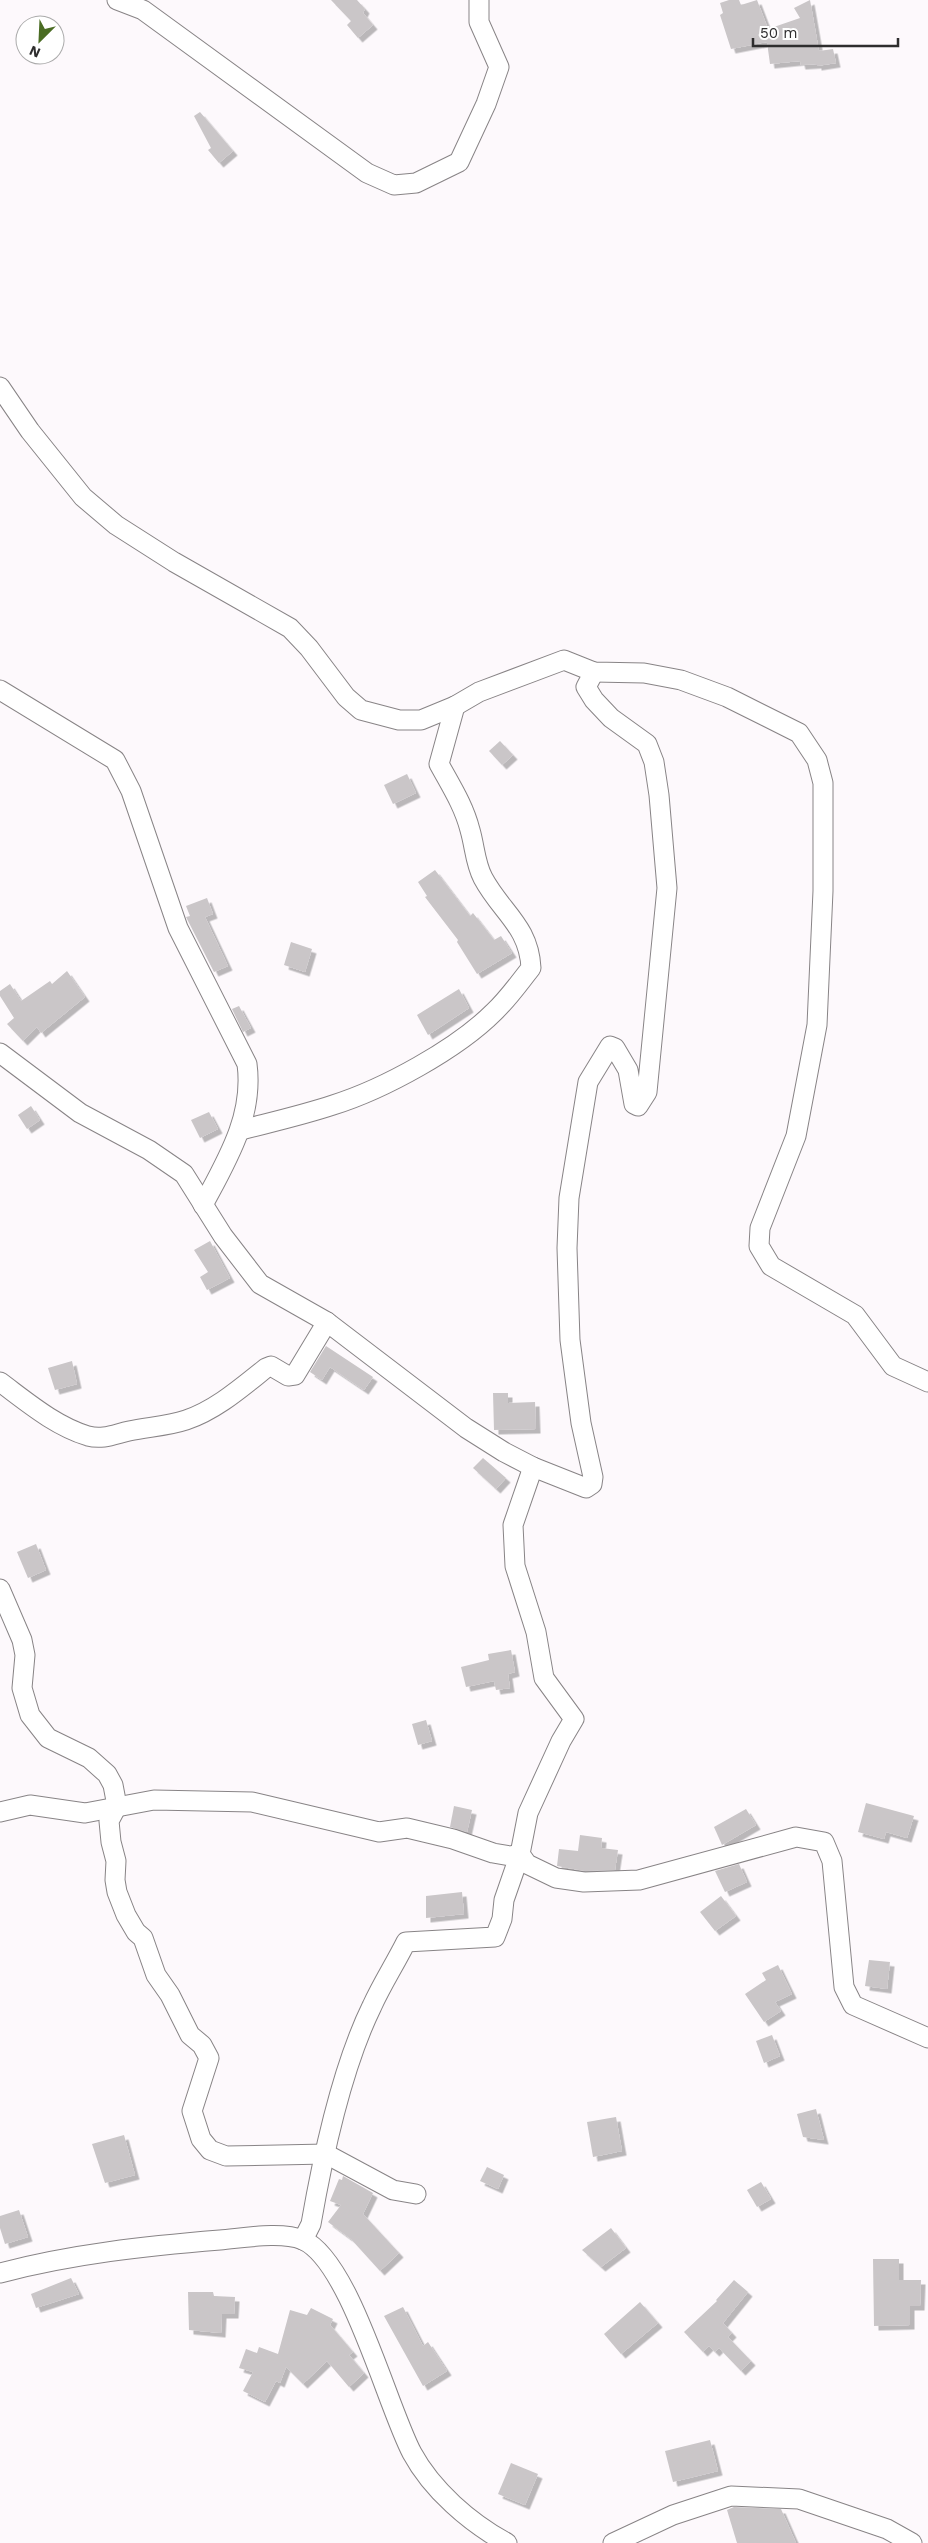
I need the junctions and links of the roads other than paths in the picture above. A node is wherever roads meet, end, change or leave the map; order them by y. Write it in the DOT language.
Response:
graph roads {
  1 [pos="117,0"];
  2 [pos="478,0"];
  3 [pos="0,387"];
  4 [pos="594,672"];
  5 [pos="0,690"];
  6 [pos="455,706"];
  7 [pos="0,1053"];
  8 [pos="241,1130"];
  9 [pos="203,1205"];
  10 [pos="327,1322"];
  11 [pos="0,1382"];
  12 [pos="928,1382"];
  13 [pos="533,1467"];
  14 [pos="0,1589"];
  15 [pos="117,1806"];
  16 [pos="0,1812"];
  17 [pos="520,1854"];
  18 [pos="928,2038"];
  19 [pos="326,2154"];
  20 [pos="416,2194"];
  21 [pos="303,2240"];
  22 [pos="0,2273"];
  23 [pos="507,2543"];
  24 [pos="613,2543"];
  25 [pos="912,2543"];
  1 -- 2 [label="street"];
  3 -- 6 [label="street"];
  4 -- 6 [label="street"];
  4 -- 12 [label="street"];
  4 -- 13 [label="street"];
  5 -- 8 [label="street"];
  6 -- 8 [label="street"];
  7 -- 9 [label="street"];
  8 -- 9 [label="street"];
  9 -- 10 [label="street"];
  10 -- 11 [label="street"];
  10 -- 13 [label="street"];
  13 -- 17 [label="street"];
  14 -- 15 [label="street"];
  15 -- 16 [label="street"];
  15 -- 17 [label="street"];
  15 -- 19 [label="street"];
  17 -- 18 [label="street"];
  17 -- 19 [label="street"];
  19 -- 20 [label="street"];
  19 -- 21 [label="street"];
  21 -- 22 [label="street"];
  21 -- 23 [label="street"];
  24 -- 25 [label="street"];
}
